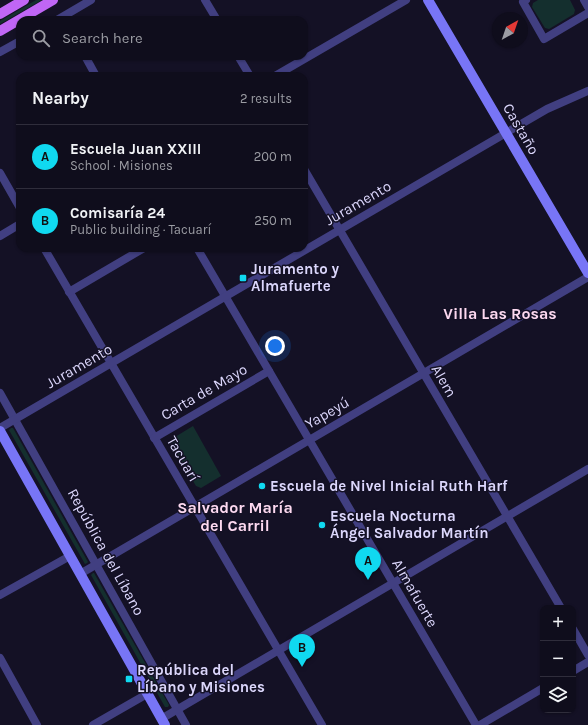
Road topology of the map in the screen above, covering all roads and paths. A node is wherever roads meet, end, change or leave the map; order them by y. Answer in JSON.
{"nodes":[{"id":1,"x":24,"y":0,"type":"edge"},
{"id":2,"x":53,"y":0,"type":"edge"},
{"id":3,"x":91,"y":0,"type":"edge"},
{"id":4,"x":205,"y":0,"type":"edge"},
{"id":5,"x":406,"y":0,"type":"edge"},
{"id":6,"x":428,"y":0,"type":"edge"},
{"id":7,"x":584,"y":0,"type":"edge"},
{"id":8,"x":525,"y":1,"type":"edge"},
{"id":9,"x":588,"y":7,"type":"edge"},
{"id":10,"x":588,"y":13,"type":"edge"},
{"id":11,"x":0,"y":14,"type":"edge"},
{"id":12,"x":26,"y":16,"type":"edge"},
{"id":13,"x":66,"y":16,"type":"edge"},
{"id":14,"x":215,"y":16,"type":"edge"},
{"id":15,"x":16,"y":22,"type":"edge"},
{"id":16,"x":0,"y":31,"type":"edge"},
{"id":17,"x":16,"y":43,"type":"edge"},
{"id":18,"x":0,"y":52,"type":"edge"},
{"id":19,"x":308,"y":57,"type":"edge"},
{"id":20,"x":86,"y":60,"type":"edge"},
{"id":21,"x":240,"y":60,"type":"edge"},
{"id":22,"x":303,"y":60,"type":"edge"},
{"id":23,"x":94,"y":72,"type":"edge"},
{"id":24,"x":248,"y":72,"type":"edge"},
{"id":25,"x":282,"y":72,"type":"edge"},
{"id":26,"x":588,"y":91,"type":"edge"},
{"id":27,"x":506,"y":133,"type":"junction"},
{"id":28,"x":0,"y":173,"type":"edge"},
{"id":29,"x":308,"y":176,"type":"edge"},
{"id":30,"x":16,"y":201,"type":"edge"},
{"id":31,"x":16,"y":226,"type":"edge"},
{"id":32,"x":340,"y":230,"type":"junction"},
{"id":33,"x":0,"y":236,"type":"edge"},
{"id":34,"x":308,"y":249,"type":"edge"},
{"id":35,"x":46,"y":252,"type":"edge"},
{"id":36,"x":137,"y":252,"type":"edge"},
{"id":37,"x":199,"y":252,"type":"edge"},
{"id":38,"x":302,"y":252,"type":"edge"},
{"id":39,"x":588,"y":273,"type":"edge"},
{"id":40,"x":588,"y":277,"type":"edge"},
{"id":41,"x":69,"y":292,"type":"junction"},
{"id":42,"x":225,"y":297,"type":"junction"},
{"id":43,"x":111,"y":364,"type":"junction"},
{"id":44,"x":269,"y":371,"type":"junction"},
{"id":45,"x":423,"y":373,"type":"junction"},
{"id":46,"x":0,"y":393,"type":"edge"},
{"id":47,"x":15,"y":420,"type":"junction"},
{"id":48,"x":0,"y":430,"type":"edge"},
{"id":49,"x":154,"y":438,"type":"junction"},
{"id":50,"x":309,"y":440,"type":"junction"},
{"id":51,"x":588,"y":469,"type":"edge"},
{"id":52,"x":195,"y":507,"type":"junction"},
{"id":53,"x":507,"y":516,"type":"junction"},
{"id":54,"x":70,"y":556,"type":"junction"},
{"id":55,"x":96,"y":564,"type":"junction"},
{"id":56,"x":80,"y":574,"type":"junction"},
{"id":57,"x":393,"y":583,"type":"junction"},
{"id":58,"x":0,"y":595,"type":"edge"},
{"id":59,"x":559,"y":605,"type":"edge"},
{"id":60,"x":576,"y":634,"type":"edge"},
{"id":61,"x":278,"y":650,"type":"junction"},
{"id":62,"x":588,"y":655,"type":"edge"},
{"id":63,"x":0,"y":658,"type":"edge"},
{"id":64,"x":588,"y":662,"type":"edge"},
{"id":65,"x":576,"y":669,"type":"edge"},
{"id":66,"x":540,"y":690,"type":"edge"},
{"id":67,"x":147,"y":694,"type":"junction"},
{"id":68,"x":177,"y":710,"type":"junction"},
{"id":69,"x":163,"y":722,"type":"edge"},
{"id":70,"x":37,"y":725,"type":"edge"},
{"id":71,"x":93,"y":725,"type":"edge"},
{"id":72,"x":186,"y":725,"type":"edge"},
{"id":73,"x":322,"y":725,"type":"edge"},
{"id":74,"x":476,"y":725,"type":"edge"},
{"id":75,"x":480,"y":725,"type":"edge"}],
"edges":[{"from":1,"to":11,"type":"main road"},
{"from":2,"to":12,"type":"main road"},
{"from":3,"to":13,"type":"street"},
{"from":4,"to":14,"type":"street"},
{"from":5,"to":19,"type":"street"},
{"from":6,"to":27,"type":"main road","name":"Castaño"},
{"from":7,"to":9,"type":"street"},
{"from":8,"to":10,"type":"street"},
{"from":15,"to":16,"type":"main road"},
{"from":17,"to":18,"type":"street"},
{"from":20,"to":23,"type":"street"},
{"from":21,"to":24,"type":"street"},
{"from":22,"to":25,"type":"street"},
{"from":26,"to":27,"type":"street","name":"Juramento"},
{"from":27,"to":32,"type":"street","name":"Juramento"},
{"from":27,"to":39,"type":"main road","name":"Castaño"},
{"from":28,"to":30,"type":"street"},
{"from":29,"to":32,"type":"street","name":"Alem"},
{"from":31,"to":33,"type":"street"},
{"from":32,"to":34,"type":"street","name":"Juramento"},
{"from":32,"to":45,"type":"street","name":"Alem"},
{"from":35,"to":41,"type":"street","name":"Tacuarí"},
{"from":36,"to":41,"type":"street"},
{"from":37,"to":42,"type":"street","name":"Almafuerte"},
{"from":38,"to":42,"type":"street","name":"Juramento"},
{"from":40,"to":45,"type":"street","name":"Yapeyú"},
{"from":41,"to":43,"type":"street","name":"Tacuarí"},
{"from":42,"to":43,"type":"street","name":"Juramento"},
{"from":42,"to":44,"type":"street","name":"Almafuerte"},
{"from":43,"to":47,"type":"street","name":"Juramento"},
{"from":43,"to":49,"type":"street","name":"Tacuarí"},
{"from":44,"to":49,"type":"street","name":"Carta de Mayo"},
{"from":44,"to":50,"type":"street","name":"Almafuerte"},
{"from":45,"to":50,"type":"street","name":"Yapeyú"},
{"from":45,"to":53,"type":"street","name":"Alem"},
{"from":46,"to":47,"type":"street","name":"República del Líbano"},
{"from":47,"to":48,"type":"street","name":"Juramento"},
{"from":47,"to":55,"type":"street","name":"República del Líbano"},
{"from":48,"to":54,"type":"main road"},
{"from":49,"to":52,"type":"street","name":"Tacuarí"},
{"from":50,"to":52,"type":"street","name":"Yapeyú"},
{"from":50,"to":57,"type":"street","name":"Almafuerte"},
{"from":51,"to":53,"type":"street"},
{"from":52,"to":55,"type":"street","name":"Yapeyú"},
{"from":52,"to":61,"type":"street","name":"Tacuarí"},
{"from":53,"to":57,"type":"street"},
{"from":53,"to":59,"type":"street","name":"Alem"},
{"from":54,"to":56,"type":"main road"},
{"from":54,"to":58,"type":"street"},
{"from":55,"to":56,"type":"street","name":"Yapeyú"},
{"from":55,"to":68,"type":"street","name":"República del Líbano"},
{"from":56,"to":67,"type":"main road"},
{"from":57,"to":61,"type":"street"},
{"from":57,"to":74,"type":"street","name":"Almafuerte"},
{"from":60,"to":62,"type":"street"},
{"from":61,"to":68,"type":"street"},
{"from":61,"to":73,"type":"street","name":"Tacuarí"},
{"from":63,"to":70,"type":"street"},
{"from":64,"to":65,"type":"street"},
{"from":66,"to":75,"type":"street"},
{"from":67,"to":69,"type":"main road"},
{"from":67,"to":71,"type":"street"},
{"from":68,"to":69,"type":"street"},
{"from":68,"to":72,"type":"street","name":"República del Líbano"}]}
